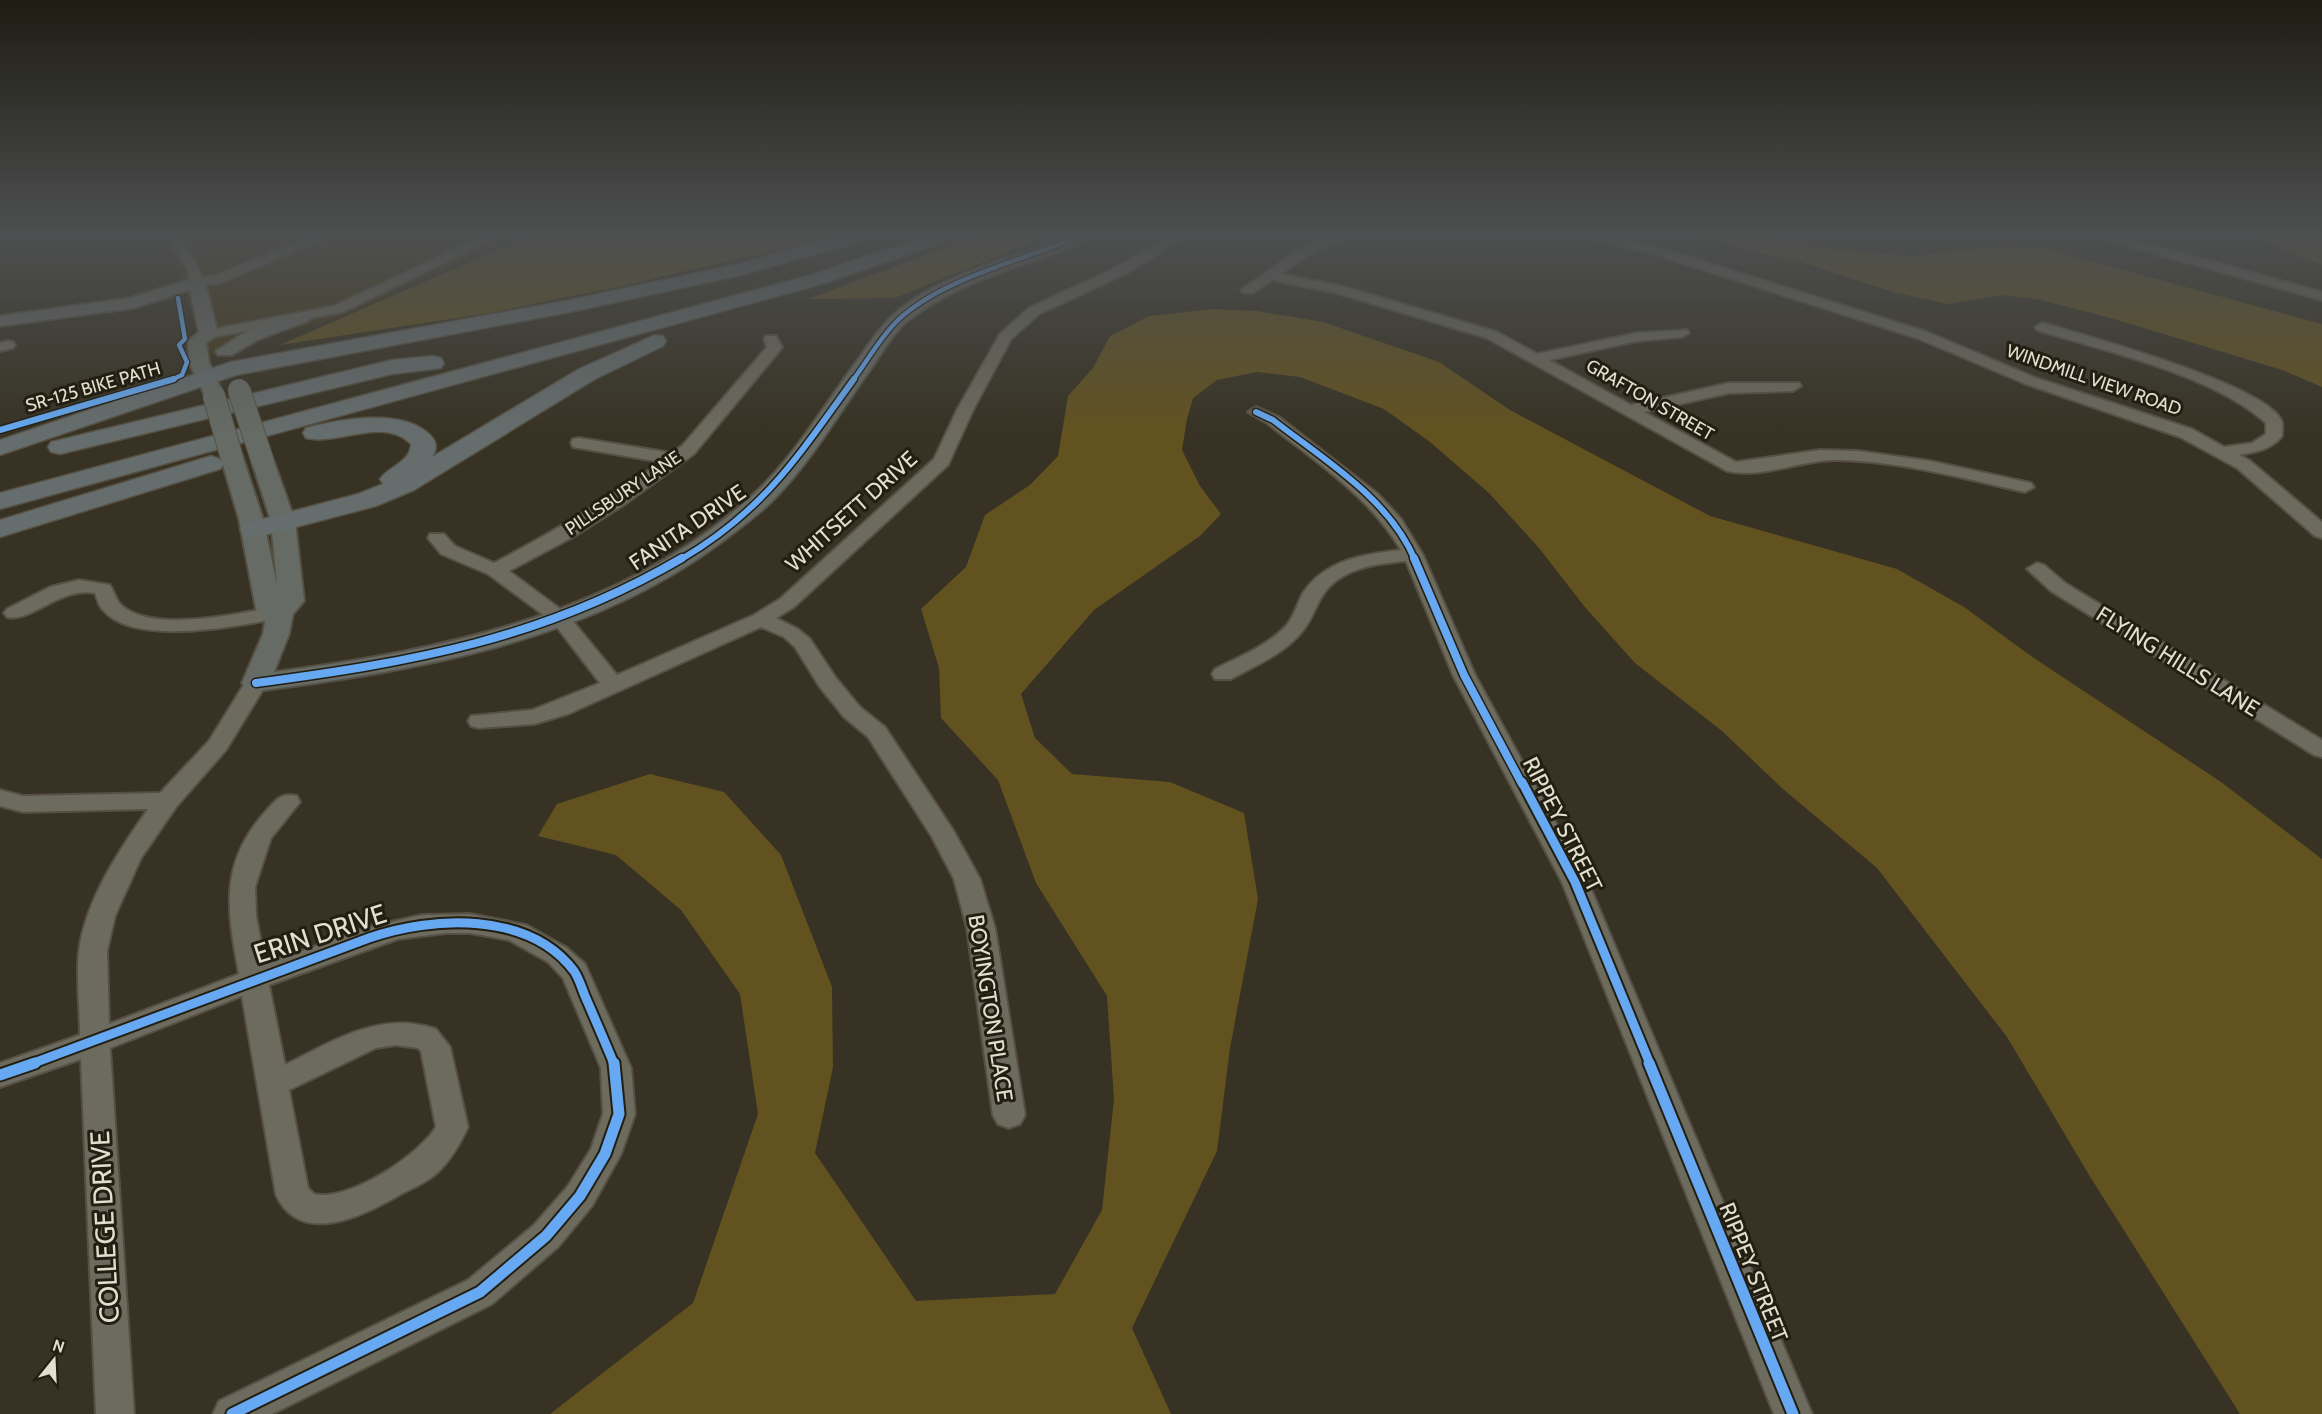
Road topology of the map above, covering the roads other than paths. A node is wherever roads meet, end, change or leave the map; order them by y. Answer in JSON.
{"nodes":[{"id":1,"x":137,"y":302,"type":"edge"},
{"id":2,"x":202,"y":302,"type":"edge"},
{"id":3,"x":355,"y":302,"type":"edge"},
{"id":4,"x":589,"y":302,"type":"edge"},
{"id":5,"x":669,"y":302,"type":"edge"},
{"id":6,"x":735,"y":302,"type":"edge"},
{"id":7,"x":766,"y":302,"type":"edge"},
{"id":8,"x":927,"y":302,"type":"edge"},
{"id":9,"x":1053,"y":302,"type":"edge"},
{"id":10,"x":1380,"y":302,"type":"edge"},
{"id":11,"x":1818,"y":302,"type":"edge"},
{"id":12,"x":302,"y":317,"type":"junction"},
{"id":13,"x":0,"y":321,"type":"edge"},
{"id":14,"x":2042,"y":327,"type":"dead end"},
{"id":15,"x":1682,"y":333,"type":"dead end"},
{"id":16,"x":209,"y":334,"type":"junction"},
{"id":17,"x":771,"y":339,"type":"dead end"},
{"id":18,"x":568,"y":348,"type":"junction"},
{"id":19,"x":1537,"y":358,"type":"junction"},
{"id":20,"x":228,"y":360,"type":"junction"},
{"id":21,"x":433,"y":363,"type":"junction"},
{"id":22,"x":1793,"y":386,"type":"dead end"},
{"id":23,"x":209,"y":387,"type":"junction"},
{"id":24,"x":1629,"y":410,"type":"junction"},
{"id":25,"x":1256,"y":412,"type":"dead end"},
{"id":26,"x":579,"y":443,"type":"dead end"},
{"id":27,"x":0,"y":448,"type":"edge"},
{"id":28,"x":2224,"y":452,"type":"junction"},
{"id":29,"x":676,"y":459,"type":"junction"},
{"id":30,"x":0,"y":464,"type":"edge"},
{"id":31,"x":0,"y":479,"type":"edge"},
{"id":32,"x":2025,"y":486,"type":"dead end"},
{"id":33,"x":0,"y":501,"type":"edge"},
{"id":34,"x":2302,"y":515,"type":"junction"},
{"id":35,"x":281,"y":516,"type":"junction"},
{"id":36,"x":2322,"y":516,"type":"edge"},
{"id":37,"x":0,"y":517,"type":"edge"},
{"id":38,"x":252,"y":524,"type":"junction"},
{"id":39,"x":0,"y":529,"type":"edge"},
{"id":40,"x":2322,"y":532,"type":"edge"},
{"id":41,"x":437,"y":538,"type":"dead end"},
{"id":42,"x":1413,"y":555,"type":"junction"},
{"id":43,"x":2037,"y":569,"type":"dead end"},
{"id":44,"x":495,"y":570,"type":"junction"},
{"id":45,"x":280,"y":612,"type":"junction"},
{"id":46,"x":14,"y":613,"type":"dead end"},
{"id":47,"x":560,"y":618,"type":"junction"},
{"id":48,"x":761,"y":619,"type":"junction"},
{"id":49,"x":1223,"y":674,"type":"dead end"},
{"id":50,"x":256,"y":683,"type":"junction"},
{"id":51,"x":614,"y":686,"type":"junction"},
{"id":52,"x":478,"y":722,"type":"dead end"},
{"id":53,"x":2322,"y":750,"type":"edge"},
{"id":54,"x":0,"y":798,"type":"edge"},
{"id":55,"x":167,"y":801,"type":"junction"},
{"id":56,"x":288,"y":802,"type":"dead end"},
{"id":57,"x":255,"y":977,"type":"junction"},
{"id":58,"x":95,"y":1041,"type":"junction"},
{"id":59,"x":0,"y":1075,"type":"edge"},
{"id":60,"x":273,"y":1084,"type":"junction"},
{"id":61,"x":1009,"y":1115,"type":"dead end"},
{"id":62,"x":114,"y":1414,"type":"edge"},
{"id":63,"x":232,"y":1414,"type":"edge"},
{"id":64,"x":1792,"y":1414,"type":"edge"}],
"edges":[{"from":1,"to":13,"type":"main road"},
{"from":2,"to":16,"type":"main road"},
{"from":3,"to":12,"type":"street"},
{"from":4,"to":20,"type":"highway"},
{"from":5,"to":21,"type":"highway"},
{"from":6,"to":18,"type":"highway"},
{"from":7,"to":35,"type":"highway"},
{"from":8,"to":47,"type":"main road","name":"FANITA DRIVE"},
{"from":9,"to":48,"type":"street","name":"WHITSETT DRIVE"},
{"from":10,"to":19,"type":"street","name":"GRAFTON STREET"},
{"from":11,"to":28,"type":"street","name":"WINDMILL VIEW ROAD"},
{"from":12,"to":16,"type":"street"},
{"from":12,"to":20,"type":"main road"},
{"from":14,"to":28,"type":"street"},
{"from":15,"to":19,"type":"street"},
{"from":16,"to":20,"type":"main road"},
{"from":16,"to":23,"type":"main road"},
{"from":17,"to":29,"type":"street","name":"PILLSBURY LANE"},
{"from":18,"to":33,"type":"highway"},
{"from":18,"to":37,"type":"highway"},
{"from":19,"to":24,"type":"street","name":"GRAFTON STREET"},
{"from":20,"to":23,"type":"highway"},
{"from":20,"to":35,"type":"main road","bridge":true},
{"from":21,"to":30,"type":"highway"},
{"from":21,"to":31,"type":"highway"},
{"from":22,"to":24,"type":"street"},
{"from":23,"to":27,"type":"highway"},
{"from":23,"to":38,"type":"main road","bridge":true},
{"from":24,"to":32,"type":"street","name":"GRAFTON STREET"},
{"from":25,"to":42,"type":"street","name":"RIPPEY STREET"},
{"from":26,"to":29,"type":"street"},
{"from":28,"to":34,"type":"street","name":"WINDMILL VIEW ROAD"},
{"from":29,"to":44,"type":"street","name":"PILLSBURY LANE"},
{"from":34,"to":36,"type":"street"},
{"from":34,"to":40,"type":"street","name":"WINDMILL VIEW ROAD"},
{"from":35,"to":38,"type":"highway"},
{"from":35,"to":39,"type":"highway"},
{"from":35,"to":45,"type":"main road"},
{"from":38,"to":45,"type":"main road"},
{"from":41,"to":44,"type":"street"},
{"from":42,"to":49,"type":"street"},
{"from":42,"to":64,"type":"street","name":"RIPPEY STREET"},
{"from":43,"to":53,"type":"street","name":"FLYING HILLS LANE"},
{"from":44,"to":47,"type":"street"},
{"from":45,"to":46,"type":"street"},
{"from":45,"to":50,"type":"main road"},
{"from":47,"to":50,"type":"main road","name":"FANITA DRIVE"},
{"from":47,"to":51,"type":"street"},
{"from":48,"to":51,"type":"street","name":"WHITSETT DRIVE"},
{"from":48,"to":61,"type":"street","name":"BOYINGTON PLACE"},
{"from":50,"to":55,"type":"street","name":"COLLEGE DRIVE"},
{"from":51,"to":52,"type":"street","name":"WHITSETT DRIVE"},
{"from":54,"to":55,"type":"street"},
{"from":55,"to":58,"type":"street","name":"COLLEGE DRIVE"},
{"from":56,"to":57,"type":"street"},
{"from":57,"to":58,"type":"street","name":"ERIN DRIVE"},
{"from":57,"to":60,"type":"street"},
{"from":57,"to":63,"type":"street","name":"ERIN DRIVE"},
{"from":58,"to":59,"type":"street","name":"ERIN DRIVE"},
{"from":58,"to":62,"type":"street","name":"COLLEGE DRIVE"},
{"from":60,"to":60,"type":"street"}]}
